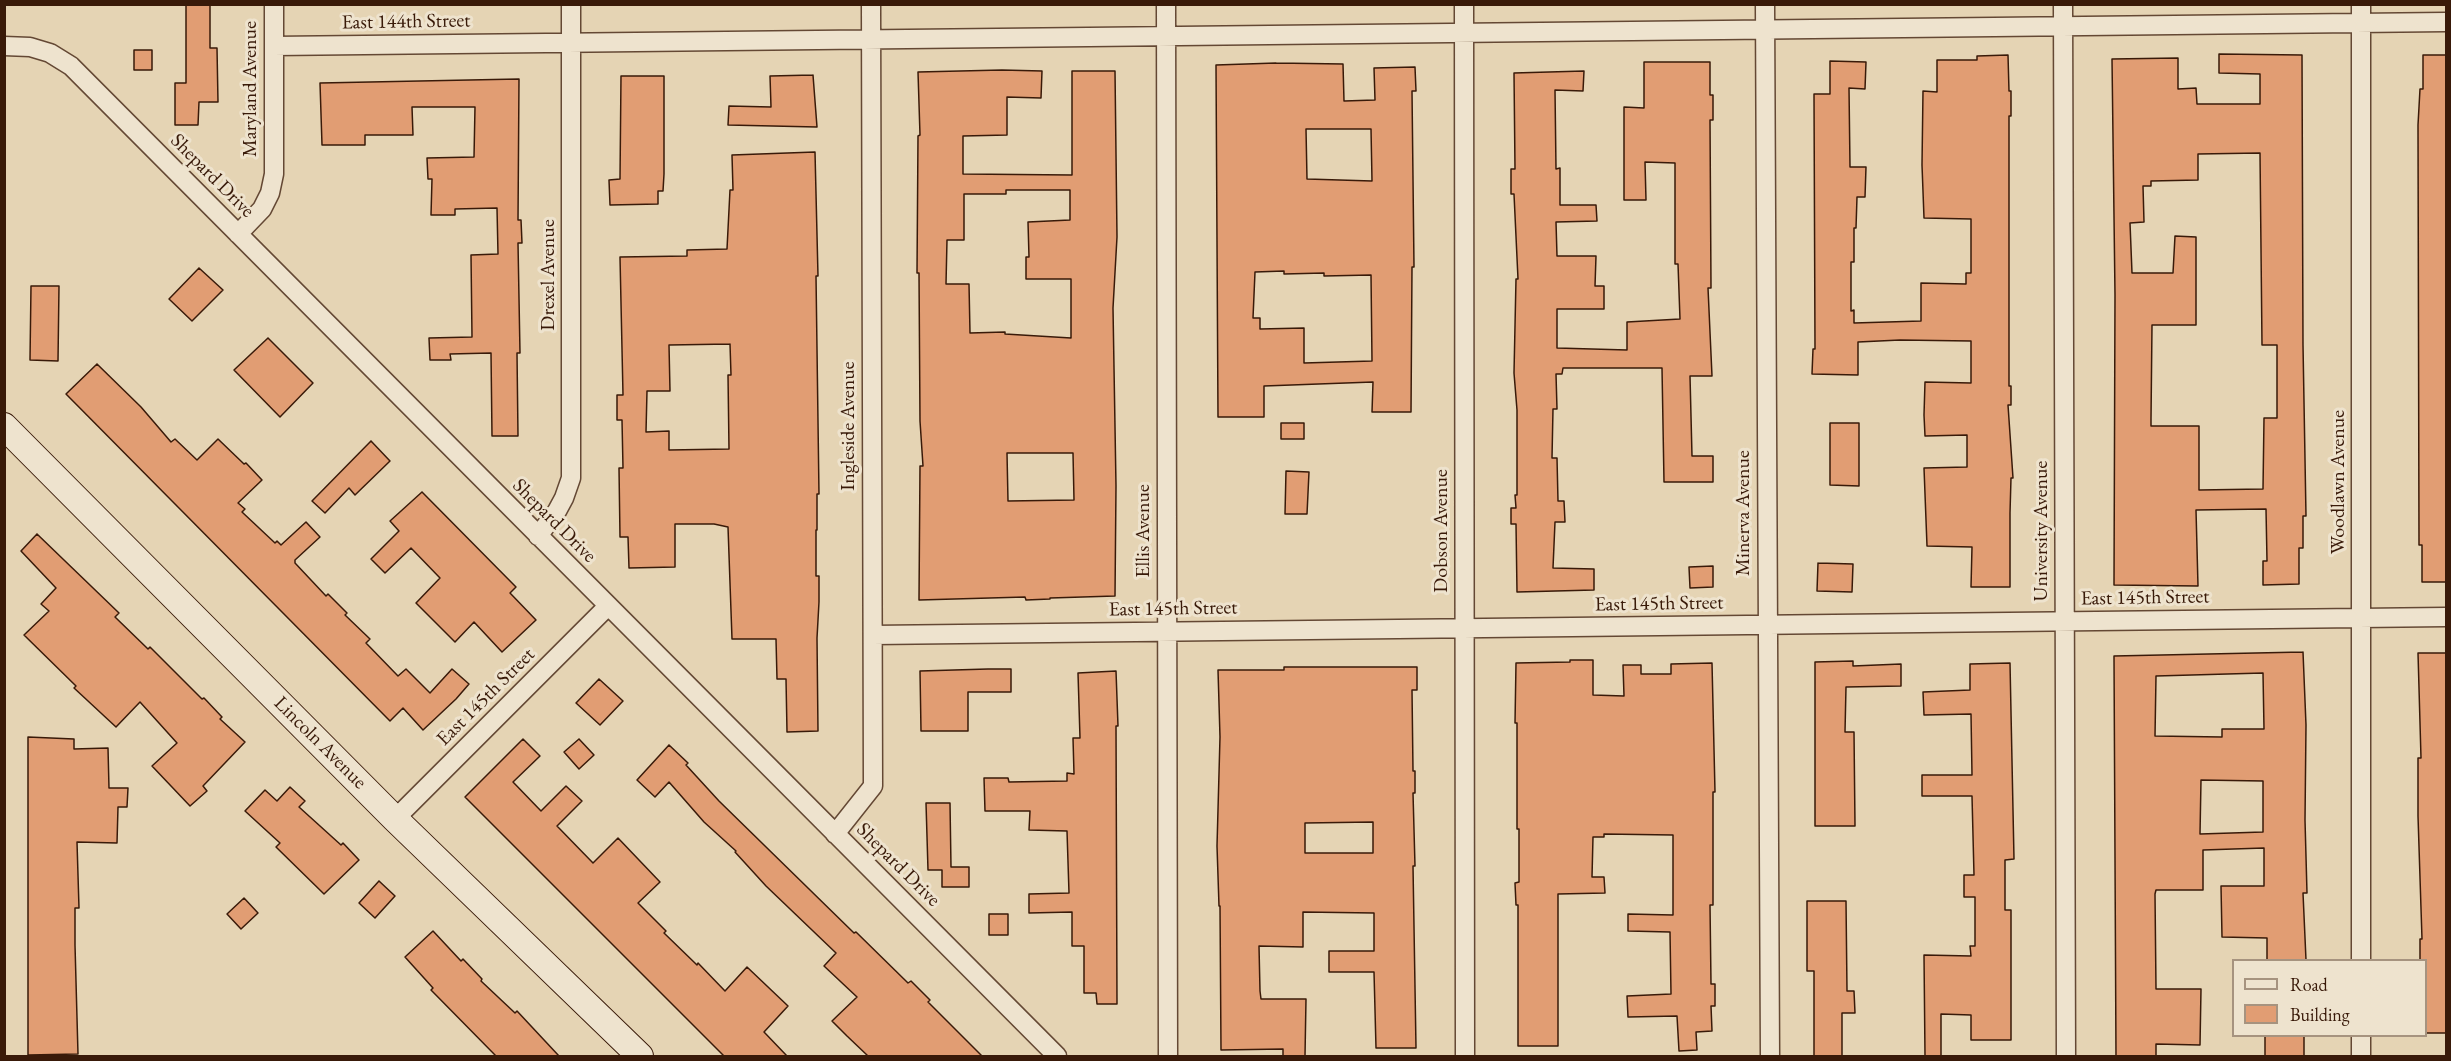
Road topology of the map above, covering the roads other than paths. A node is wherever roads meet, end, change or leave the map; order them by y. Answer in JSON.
{"nodes":[{"id":1,"x":274,"y":4,"type":"edge"},
{"id":2,"x":571,"y":4,"type":"edge"},
{"id":3,"x":871,"y":4,"type":"edge"},
{"id":4,"x":1166,"y":4,"type":"edge"},
{"id":5,"x":1464,"y":4,"type":"edge"},
{"id":6,"x":1765,"y":4,"type":"edge"},
{"id":7,"x":2063,"y":4,"type":"edge"},
{"id":8,"x":2361,"y":14,"type":"edge"},
{"id":9,"x":2446,"y":22,"type":"edge"},
{"id":10,"x":2063,"y":26,"type":"junction"},
{"id":11,"x":1765,"y":29,"type":"junction"},
{"id":12,"x":1464,"y":33,"type":"junction"},
{"id":13,"x":1166,"y":36,"type":"junction"},
{"id":14,"x":871,"y":40,"type":"junction"},
{"id":15,"x":571,"y":43,"type":"junction"},
{"id":16,"x":4,"y":46,"type":"edge"},
{"id":17,"x":274,"y":46,"type":"junction"},
{"id":18,"x":238,"y":234,"type":"junction"},
{"id":19,"x":4,"y":426,"type":"edge"},
{"id":20,"x":538,"y":536,"type":"junction"},
{"id":21,"x":608,"y":606,"type":"junction"},
{"id":22,"x":2446,"y":617,"type":"edge"},
{"id":23,"x":2361,"y":618,"type":"junction"},
{"id":24,"x":2065,"y":622,"type":"junction"},
{"id":25,"x":1767,"y":625,"type":"junction"},
{"id":26,"x":1465,"y":628,"type":"junction"},
{"id":27,"x":1167,"y":632,"type":"junction"},
{"id":28,"x":873,"y":635,"type":"junction"},
{"id":29,"x":395,"y":819,"type":"junction"},
{"id":30,"x":835,"y":834,"type":"junction"},
{"id":31,"x":2361,"y":959,"type":"edge"},
{"id":32,"x":2361,"y":1037,"type":"edge"},
{"id":33,"x":640,"y":1056,"type":"edge"},
{"id":34,"x":1057,"y":1056,"type":"edge"},
{"id":35,"x":1168,"y":1056,"type":"edge"},
{"id":36,"x":1465,"y":1056,"type":"edge"},
{"id":37,"x":1770,"y":1056,"type":"edge"},
{"id":38,"x":2066,"y":1056,"type":"edge"},
{"id":39,"x":2361,"y":1056,"type":"edge"}],
"edges":[{"from":1,"to":17,"type":"street","name":"Maryland Avenue"},
{"from":2,"to":15,"type":"street","name":"Drexel Avenue"},
{"from":3,"to":14,"type":"street","name":"Ingleside Avenue"},
{"from":4,"to":13,"type":"street","name":"Ellis Avenue"},
{"from":5,"to":12,"type":"street","name":"Dobson Avenue"},
{"from":6,"to":11,"type":"street","name":"Minerva Avenue"},
{"from":7,"to":10,"type":"street","name":"University Avenue"},
{"from":8,"to":9,"type":"street","name":"East 144th Street"},
{"from":8,"to":10,"type":"street","name":"East 144th Street"},
{"from":8,"to":23,"type":"street","name":"Woodlawn Avenue"},
{"from":10,"to":11,"type":"street","name":"East 144th Street"},
{"from":10,"to":24,"type":"street","name":"University Avenue"},
{"from":11,"to":12,"type":"street","name":"East 144th Street"},
{"from":11,"to":25,"type":"street","name":"Minerva Avenue"},
{"from":12,"to":13,"type":"street","name":"East 144th Street"},
{"from":12,"to":26,"type":"street","name":"Dobson Avenue"},
{"from":13,"to":14,"type":"street","name":"East 144th Street"},
{"from":13,"to":27,"type":"street","name":"Ellis Avenue"},
{"from":14,"to":15,"type":"street","name":"East 144th Street"},
{"from":14,"to":28,"type":"street","name":"Ingleside Avenue"},
{"from":15,"to":17,"type":"street","name":"East 144th Street"},
{"from":15,"to":20,"type":"street","name":"Drexel Avenue"},
{"from":16,"to":18,"type":"street","name":"Shepard Drive"},
{"from":17,"to":18,"type":"street","name":"Maryland Avenue"},
{"from":18,"to":20,"type":"street","name":"Shepard Drive"},
{"from":19,"to":29,"type":"street","name":"Lincoln Avenue"},
{"from":20,"to":21,"type":"street","name":"Shepard Drive"},
{"from":21,"to":29,"type":"street","name":"East 145th Street"},
{"from":21,"to":30,"type":"street","name":"Shepard Drive"},
{"from":22,"to":23,"type":"street","name":"East 145th Street"},
{"from":23,"to":24,"type":"street","name":"East 145th Street"},
{"from":23,"to":31,"type":"street","name":"Woodlawn Avenue"},
{"from":24,"to":25,"type":"street","name":"East 145th Street"},
{"from":24,"to":38,"type":"street","name":"University Avenue"},
{"from":25,"to":26,"type":"street","name":"East 145th Street"},
{"from":25,"to":37,"type":"street","name":"Minerva Avenue"},
{"from":26,"to":27,"type":"street","name":"East 145th Street"},
{"from":26,"to":36,"type":"street","name":"Dobson Avenue"},
{"from":27,"to":28,"type":"street","name":"East 145th Street"},
{"from":27,"to":35,"type":"street","name":"Ellis Avenue"},
{"from":28,"to":30,"type":"street","name":"Ingleside Avenue"},
{"from":29,"to":33,"type":"street","name":"Lincoln Avenue"},
{"from":30,"to":34,"type":"street","name":"Shepard Drive"},
{"from":32,"to":39,"type":"street"}]}
